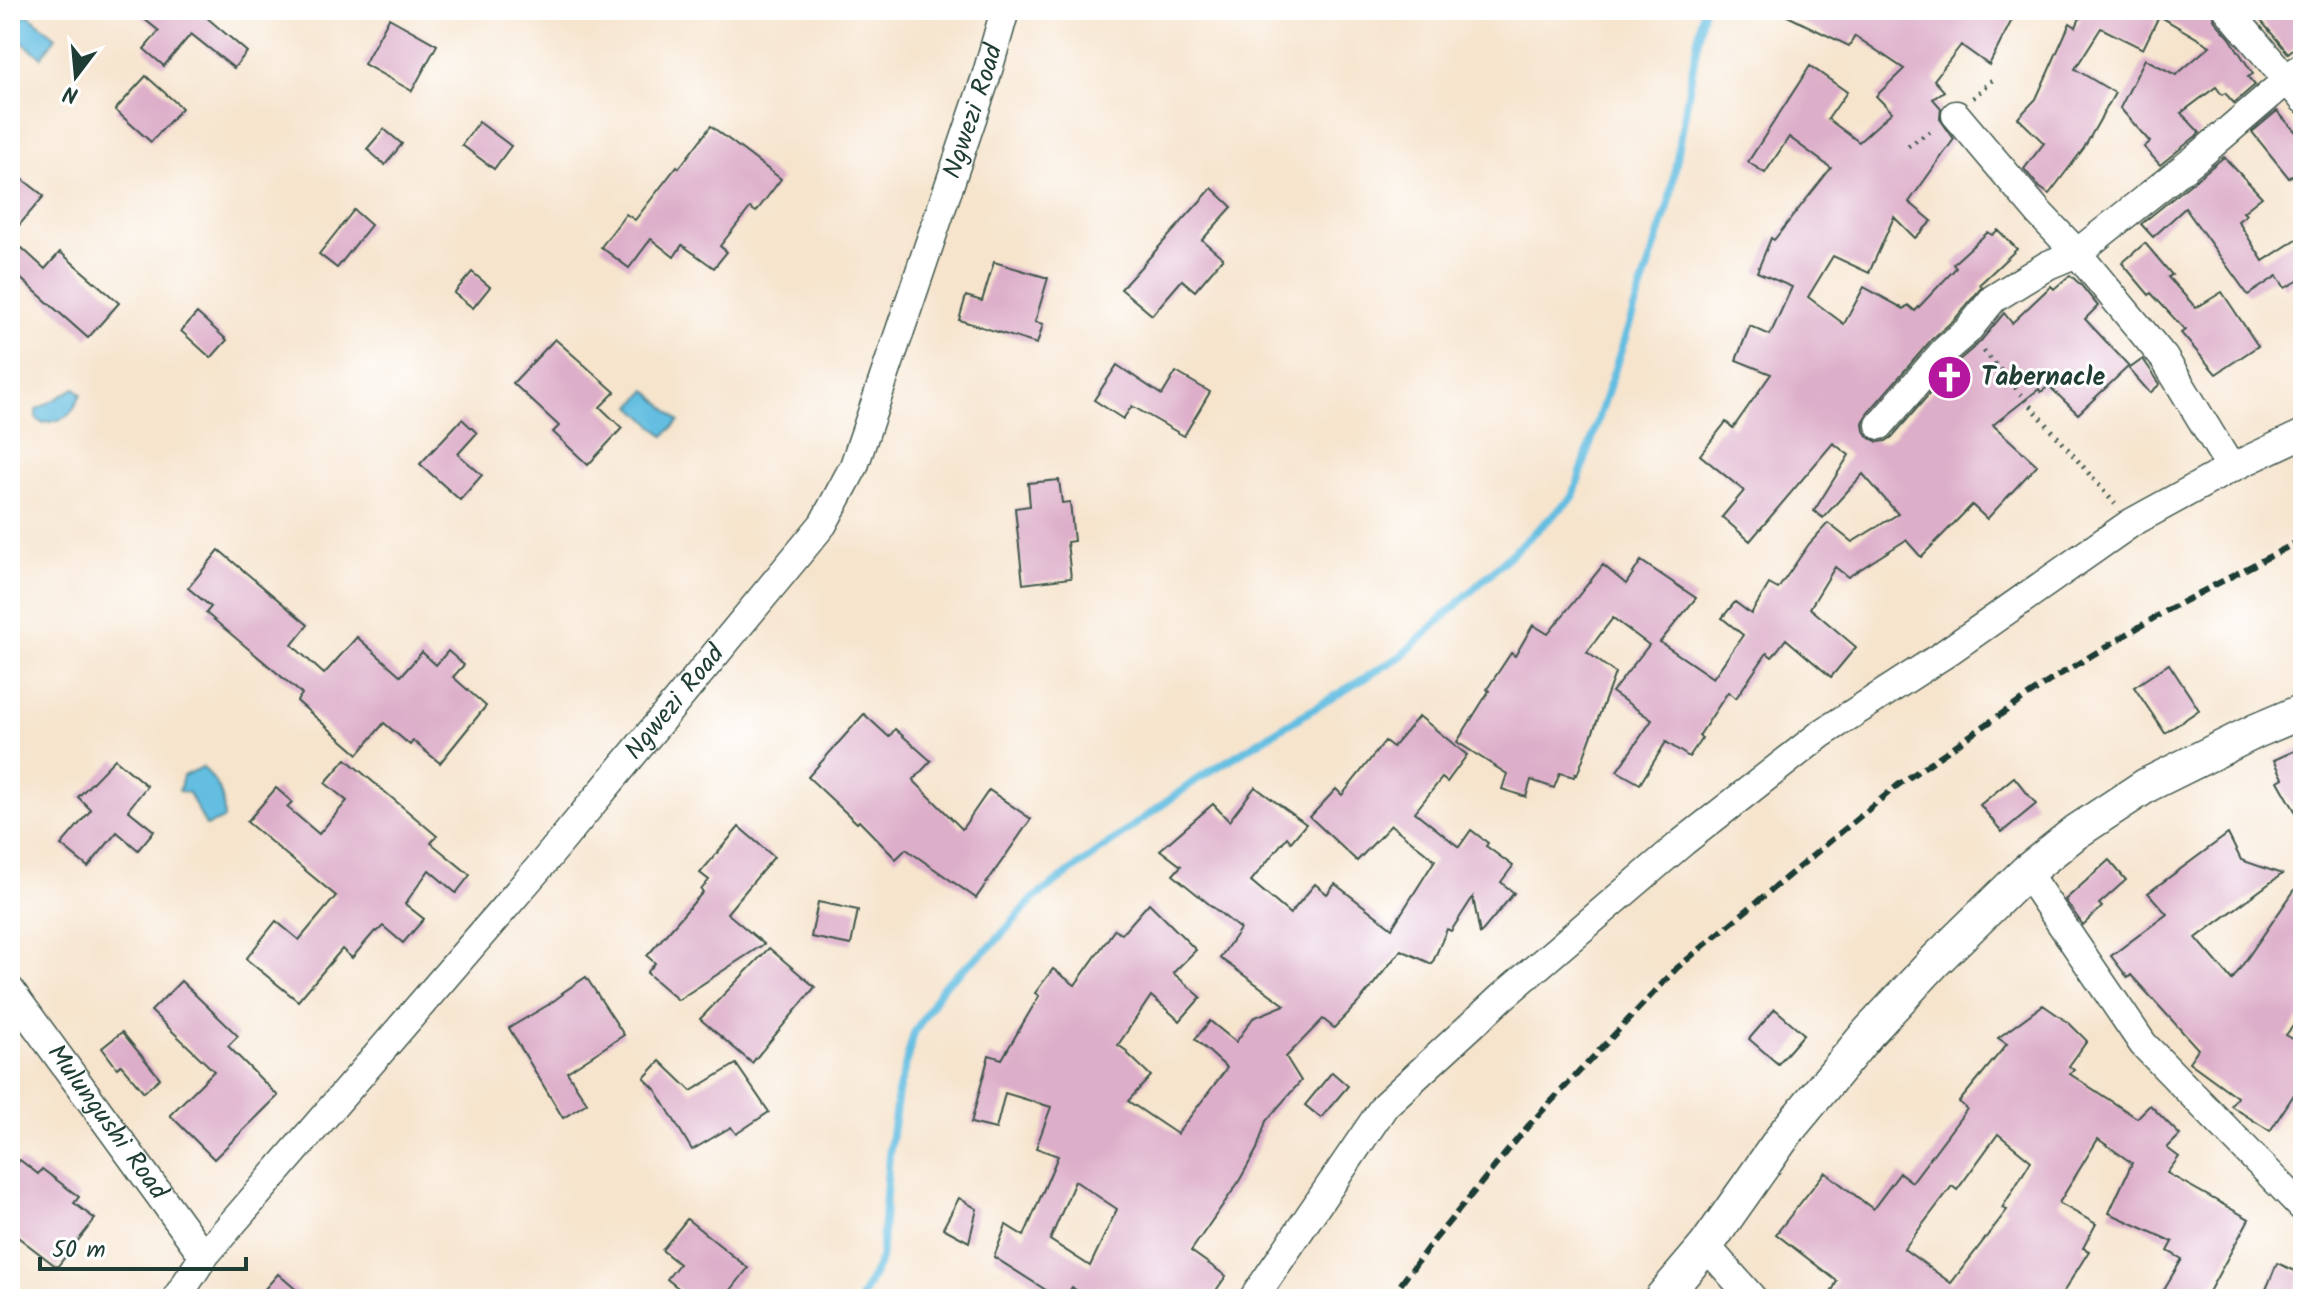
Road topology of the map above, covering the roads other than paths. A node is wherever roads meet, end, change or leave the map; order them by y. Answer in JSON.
{"nodes":[{"id":1,"x":1005,"y":10,"type":"edge"},
{"id":2,"x":2228,"y":10,"type":"edge"},
{"id":3,"x":2298,"y":81,"type":"edge"},
{"id":4,"x":1956,"y":115,"type":"dead end"},
{"id":5,"x":2077,"y":253,"type":"junction"},
{"id":6,"x":1880,"y":425,"type":"dead end"},
{"id":7,"x":2303,"y":434,"type":"edge"},
{"id":8,"x":2231,"y":468,"type":"junction"},
{"id":9,"x":2303,"y":711,"type":"edge"},
{"id":10,"x":2026,"y":872,"type":"junction"},
{"id":11,"x":10,"y":990,"type":"edge"},
{"id":12,"x":2303,"y":1208,"type":"edge"},
{"id":13,"x":1706,"y":1246,"type":"junction"},
{"id":14,"x":204,"y":1256,"type":"junction"},
{"id":15,"x":176,"y":1299,"type":"edge"},
{"id":16,"x":1253,"y":1299,"type":"edge"},
{"id":17,"x":1661,"y":1299,"type":"edge"},
{"id":18,"x":1753,"y":1299,"type":"edge"}],
"edges":[{"from":1,"to":14,"type":"street","name":"Ngwezi Road"},
{"from":2,"to":3,"type":"street"},
{"from":3,"to":5,"type":"street"},
{"from":4,"to":5,"type":"street"},
{"from":5,"to":6,"type":"street"},
{"from":5,"to":8,"type":"street"},
{"from":7,"to":8,"type":"street"},
{"from":8,"to":16,"type":"street"},
{"from":9,"to":10,"type":"street"},
{"from":10,"to":12,"type":"street"},
{"from":10,"to":13,"type":"street"},
{"from":11,"to":14,"type":"street","name":"Mulungushi Road"},
{"from":13,"to":17,"type":"street"},
{"from":13,"to":18,"type":"street"},
{"from":14,"to":15,"type":"street","name":"Ngwezi Road"}]}
